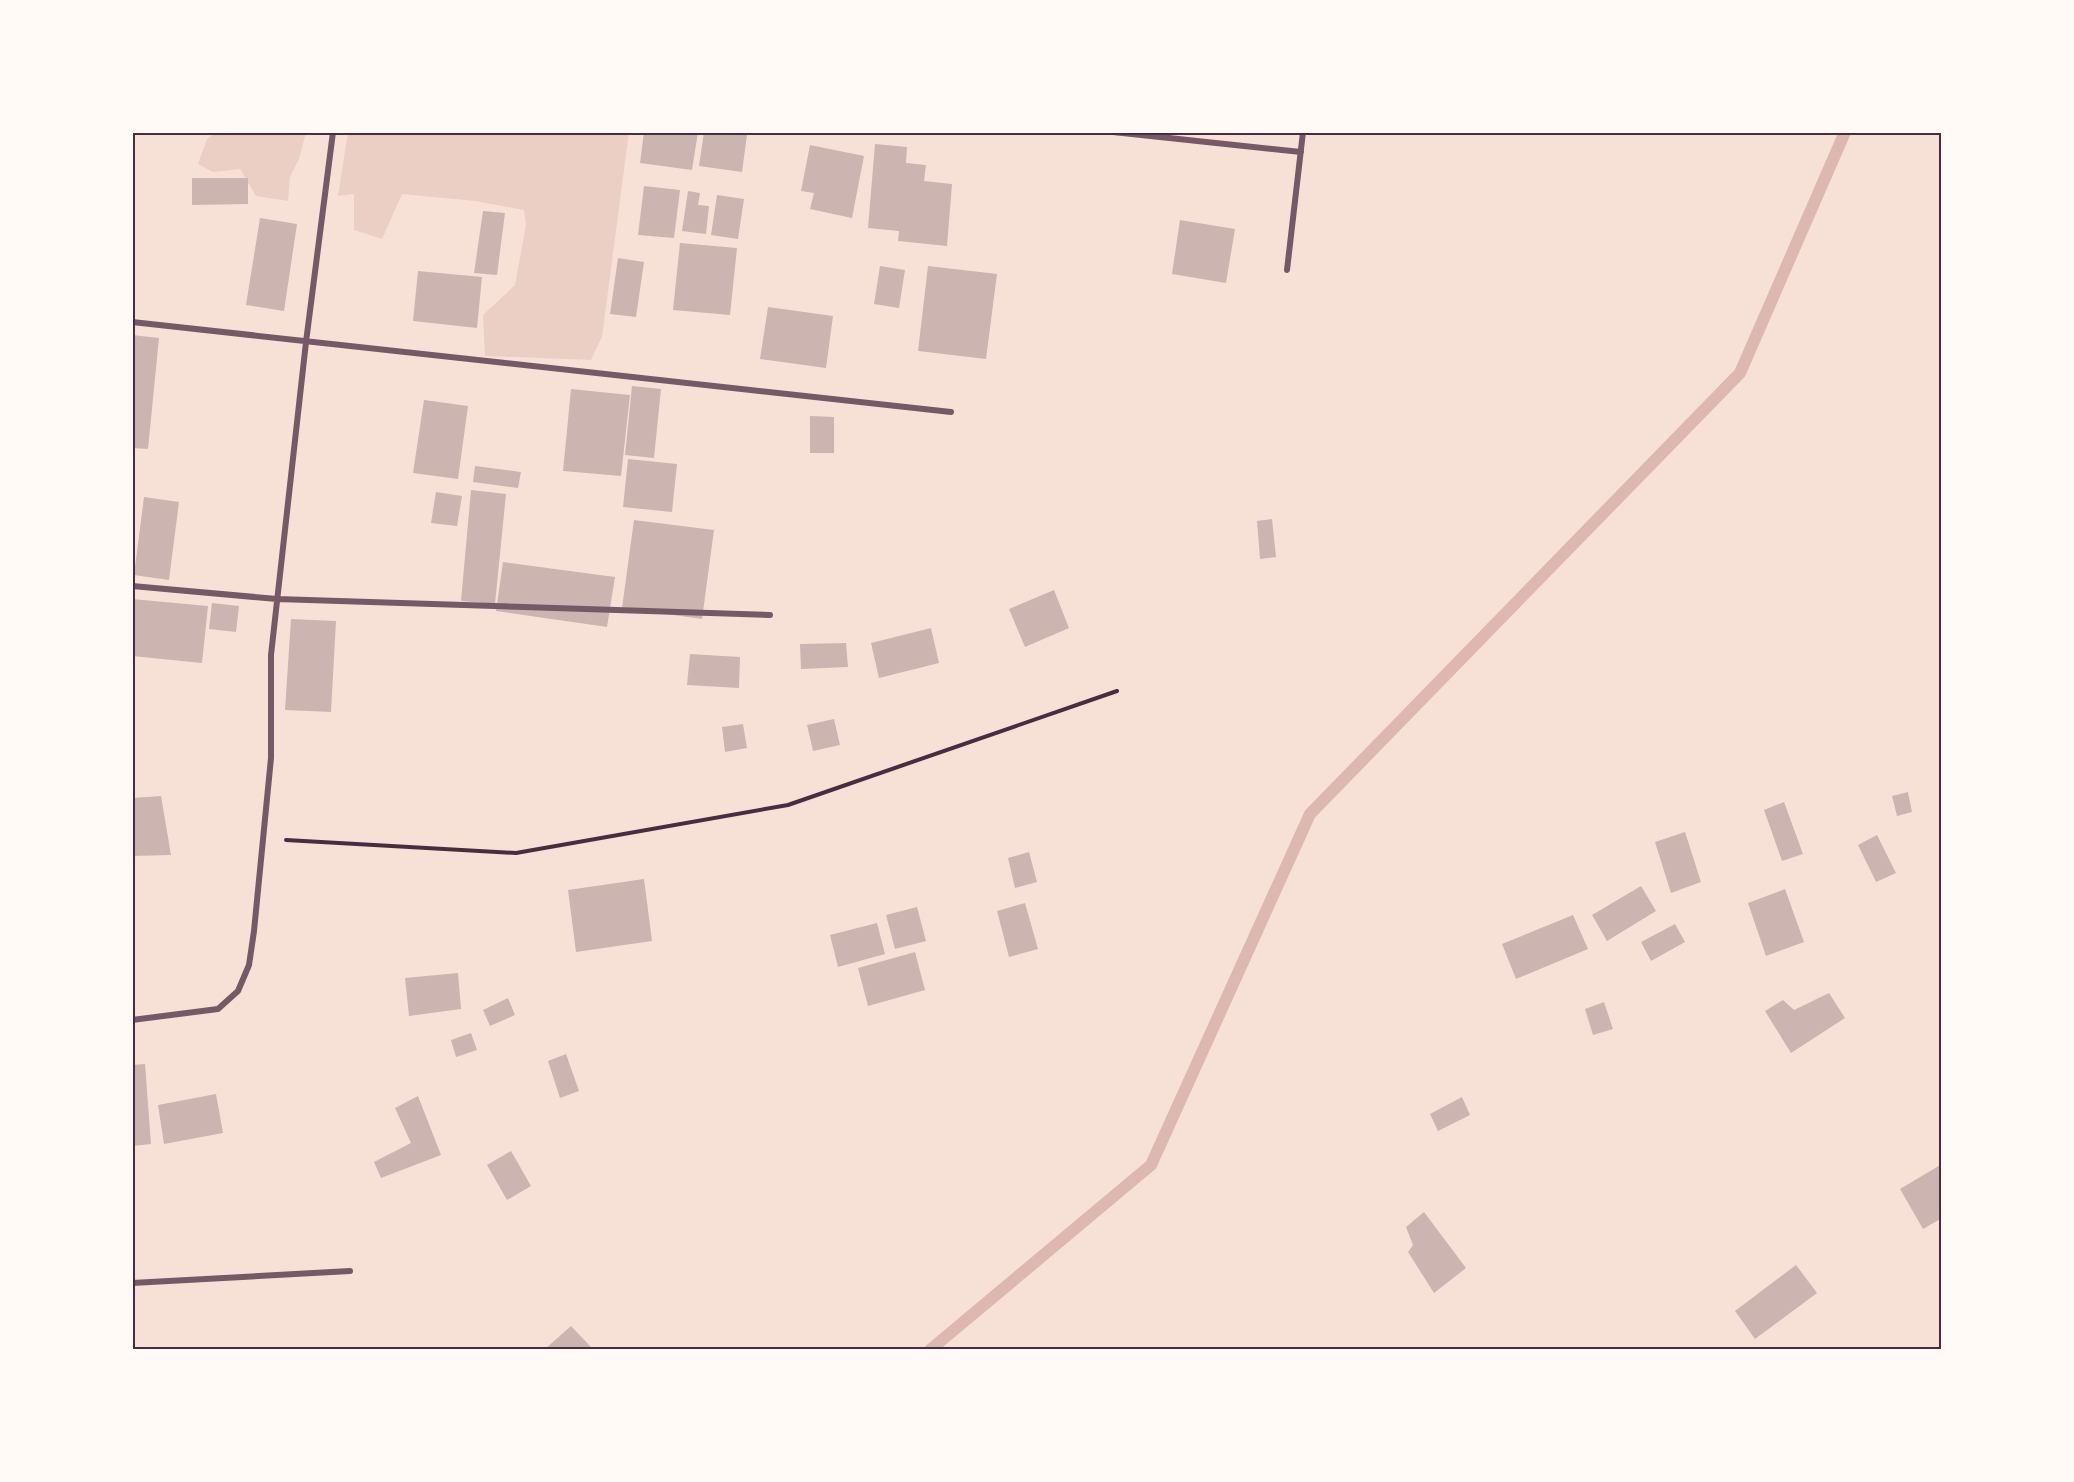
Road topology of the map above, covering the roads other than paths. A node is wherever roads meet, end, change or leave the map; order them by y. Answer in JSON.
{"nodes":[{"id":1,"x":333,"y":132,"type":"edge"},
{"id":2,"x":1113,"y":132,"type":"edge"},
{"id":3,"x":1303,"y":132,"type":"edge"},
{"id":4,"x":1301,"y":152,"type":"junction"},
{"id":5,"x":1287,"y":270,"type":"dead end"},
{"id":6,"x":132,"y":322,"type":"edge"},
{"id":7,"x":306,"y":342,"type":"junction"},
{"id":8,"x":951,"y":411,"type":"dead end"},
{"id":9,"x":132,"y":586,"type":"edge"},
{"id":10,"x":277,"y":599,"type":"junction"},
{"id":11,"x":770,"y":615,"type":"dead end"},
{"id":12,"x":132,"y":1020,"type":"edge"},
{"id":13,"x":350,"y":1271,"type":"dead end"},
{"id":14,"x":132,"y":1283,"type":"edge"}],
"edges":[{"from":1,"to":7,"type":"street"},
{"from":2,"to":4,"type":"street"},
{"from":3,"to":4,"type":"street"},
{"from":4,"to":5,"type":"street"},
{"from":6,"to":7,"type":"street"},
{"from":7,"to":8,"type":"street"},
{"from":7,"to":10,"type":"street"},
{"from":9,"to":10,"type":"street"},
{"from":10,"to":11,"type":"street"},
{"from":10,"to":12,"type":"street"},
{"from":13,"to":14,"type":"street"}]}
